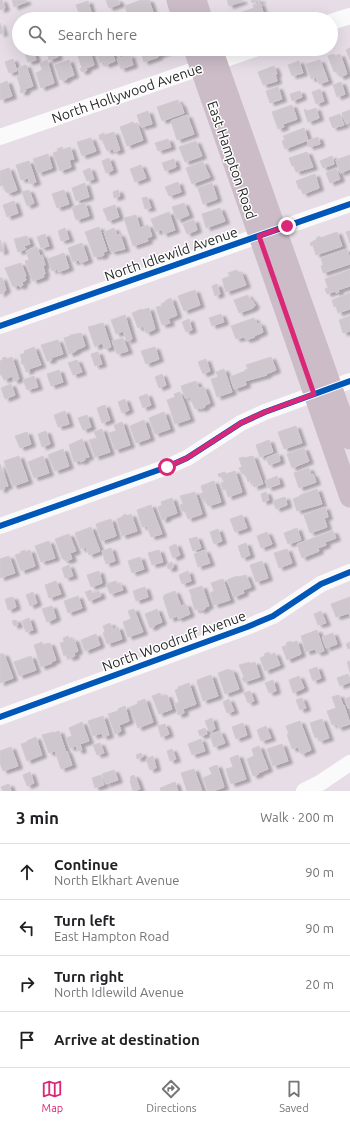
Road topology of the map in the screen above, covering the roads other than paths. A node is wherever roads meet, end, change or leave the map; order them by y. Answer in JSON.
{"nodes":[{"id":1,"x":177,"y":0,"type":"edge"},
{"id":2,"x":196,"y":0,"type":"edge"},
{"id":3,"x":181,"y":12,"type":"edge"},
{"id":4,"x":200,"y":12,"type":"edge"},
{"id":5,"x":350,"y":16,"type":"edge"},
{"id":6,"x":338,"y":20,"type":"edge"},
{"id":7,"x":226,"y":56,"type":"edge"},
{"id":8,"x":210,"y":60,"type":"edge"},
{"id":9,"x":0,"y":137,"type":"edge"},
{"id":10,"x":350,"y":204,"type":"edge"},
{"id":11,"x":267,"y":232,"type":"junction"},
{"id":12,"x":0,"y":326,"type":"edge"},
{"id":13,"x":332,"y":387,"type":"edge"},
{"id":14,"x":350,"y":439,"type":"edge"},
{"id":15,"x":350,"y":497,"type":"edge"},
{"id":16,"x":0,"y":526,"type":"edge"},
{"id":17,"x":350,"y":572,"type":"edge"},
{"id":18,"x":0,"y":717,"type":"edge"},
{"id":19,"x":350,"y":763,"type":"edge"},
{"id":20,"x":304,"y":791,"type":"edge"}],
"edges":[{"from":1,"to":3,"type":"main road"},
{"from":2,"to":4,"type":"main road"},
{"from":5,"to":6,"type":"street"},
{"from":7,"to":8,"type":"street","name":"North Hollywood Avenue"},
{"from":8,"to":9,"type":"street","name":"North Hollywood Avenue"},
{"from":8,"to":11,"type":"main road","name":"East Hampton Road"},
{"from":10,"to":11,"type":"street","name":"North Idlewild Avenue"},
{"from":11,"to":12,"type":"street","name":"North Idlewild Avenue"},
{"from":11,"to":13,"type":"main road","name":"East Hampton Road"},
{"from":13,"to":14,"type":"main road","name":"East Hampton Road"},
{"from":13,"to":15,"type":"main road","name":"East Hampton Road"},
{"from":13,"to":16,"type":"street"},
{"from":17,"to":18,"type":"street","name":"North Woodruff Avenue"},
{"from":19,"to":20,"type":"street"}]}
